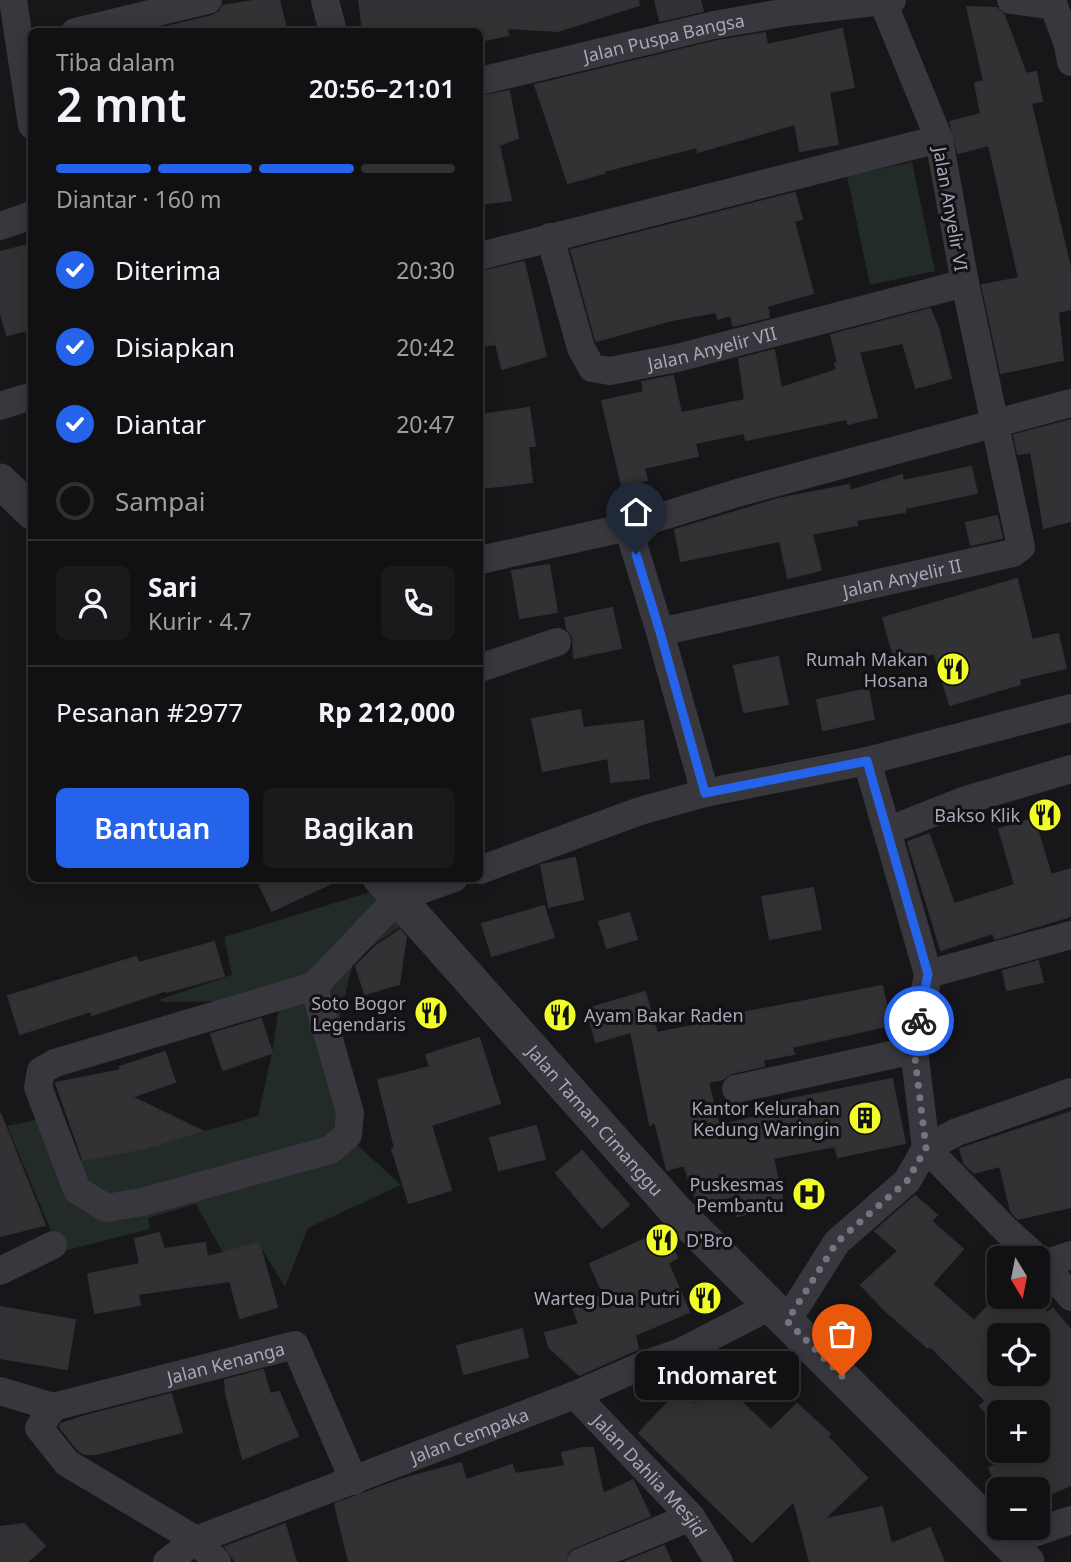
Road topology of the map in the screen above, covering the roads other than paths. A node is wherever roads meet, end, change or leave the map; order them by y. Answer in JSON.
{"nodes":[{"id":1,"x":13,"y":0,"type":"edge"},
{"id":2,"x":208,"y":0,"type":"edge"},
{"id":3,"x":324,"y":0,"type":"edge"},
{"id":4,"x":1011,"y":0,"type":"edge"},
{"id":5,"x":886,"y":1,"type":"edge"},
{"id":6,"x":1058,"y":3,"type":"edge"},
{"id":7,"x":92,"y":28,"type":"edge"},
{"id":8,"x":332,"y":28,"type":"edge"},
{"id":9,"x":25,"y":43,"type":"edge"},
{"id":10,"x":1071,"y":62,"type":"edge"},
{"id":11,"x":28,"y":78,"type":"edge"},
{"id":12,"x":483,"y":80,"type":"edge"},
{"id":13,"x":939,"y":139,"type":"junction"},
{"id":14,"x":28,"y":216,"type":"edge"},
{"id":15,"x":0,"y":226,"type":"edge"},
{"id":16,"x":551,"y":237,"type":"junction"},
{"id":17,"x":483,"y":255,"type":"edge"},
{"id":18,"x":965,"y":282,"type":"junction"},
{"id":19,"x":28,"y":397,"type":"edge"},
{"id":20,"x":1071,"y":403,"type":"edge"},
{"id":21,"x":0,"y":407,"type":"edge"},
{"id":22,"x":994,"y":424,"type":"junction"},
{"id":23,"x":0,"y":481,"type":"edge"},
{"id":24,"x":28,"y":508,"type":"edge"},
{"id":25,"x":628,"y":527,"type":"junction"},
{"id":26,"x":483,"y":559,"type":"edge"},
{"id":27,"x":660,"y":632,"type":"junction"},
{"id":28,"x":557,"y":642,"type":"dead end"},
{"id":29,"x":483,"y":667,"type":"edge"},
{"id":30,"x":1071,"y":708,"type":"edge"},
{"id":31,"x":867,"y":761,"type":"junction"},
{"id":32,"x":1071,"y":769,"type":"edge"},
{"id":33,"x":705,"y":793,"type":"junction"},
{"id":34,"x":887,"y":831,"type":"junction"},
{"id":35,"x":483,"y":869,"type":"edge"},
{"id":36,"x":428,"y":882,"type":"edge"},
{"id":37,"x":389,"y":888,"type":"edge"},
{"id":38,"x":1071,"y":934,"type":"edge"},
{"id":39,"x":928,"y":974,"type":"junction"},
{"id":40,"x":314,"y":986,"type":"junction"},
{"id":41,"x":914,"y":1050,"type":"junction"},
{"id":42,"x":736,"y":1089,"type":"dead end"},
{"id":43,"x":1071,"y":1092,"type":"edge"},
{"id":44,"x":926,"y":1148,"type":"junction"},
{"id":45,"x":53,"y":1245,"type":"dead end"},
{"id":46,"x":1024,"y":1246,"type":"edge"},
{"id":47,"x":1071,"y":1255,"type":"edge"},
{"id":48,"x":1050,"y":1262,"type":"edge"},
{"id":49,"x":0,"y":1271,"type":"edge"},
{"id":50,"x":1050,"y":1271,"type":"edge"},
{"id":51,"x":1071,"y":1297,"type":"edge"},
{"id":52,"x":780,"y":1313,"type":"junction"},
{"id":53,"x":0,"y":1391,"type":"edge"},
{"id":54,"x":575,"y":1395,"type":"junction"},
{"id":55,"x":53,"y":1407,"type":"junction"},
{"id":56,"x":354,"y":1481,"type":"junction"},
{"id":57,"x":691,"y":1517,"type":"junction"},
{"id":58,"x":1071,"y":1520,"type":"edge"},
{"id":59,"x":196,"y":1540,"type":"junction"},
{"id":60,"x":1016,"y":1553,"type":"edge"},
{"id":61,"x":167,"y":1562,"type":"edge"},
{"id":62,"x":217,"y":1562,"type":"edge"},
{"id":63,"x":581,"y":1562,"type":"edge"},
{"id":64,"x":719,"y":1562,"type":"edge"}],
"edges":[{"from":1,"to":9,"type":"street"},
{"from":2,"to":7,"type":"street"},
{"from":3,"to":8,"type":"street"},
{"from":4,"to":6,"type":"street"},
{"from":5,"to":12,"type":"street","name":"Jalan Puspa Bangsa"},
{"from":5,"to":13,"type":"street","name":"Jalan Anyelir VI"},
{"from":6,"to":10,"type":"street"},
{"from":9,"to":11,"type":"street"},
{"from":13,"to":16,"type":"street"},
{"from":13,"to":18,"type":"street","name":"Jalan Anyelir VI"},
{"from":14,"to":15,"type":"street"},
{"from":16,"to":17,"type":"street"},
{"from":16,"to":18,"type":"street","name":"Jalan Anyelir VII"},
{"from":18,"to":22,"type":"street","name":"Jalan Anyelir VI"},
{"from":19,"to":21,"type":"street"},
{"from":20,"to":22,"type":"street"},
{"from":22,"to":25,"type":"street"},
{"from":22,"to":27,"type":"street","name":"Jalan Anyelir II"},
{"from":23,"to":24,"type":"street"},
{"from":25,"to":26,"type":"street"},
{"from":25,"to":27,"type":"street"},
{"from":27,"to":33,"type":"street"},
{"from":28,"to":29,"type":"street"},
{"from":30,"to":31,"type":"street"},
{"from":31,"to":33,"type":"street"},
{"from":31,"to":34,"type":"street"},
{"from":32,"to":34,"type":"street"},
{"from":33,"to":35,"type":"street"},
{"from":34,"to":39,"type":"street"},
{"from":36,"to":37,"type":"street"},
{"from":37,"to":40,"type":"street"},
{"from":37,"to":52,"type":"street","name":"Jalan Taman Cimanggu"},
{"from":38,"to":39,"type":"street"},
{"from":39,"to":41,"type":"street"},
{"from":40,"to":40,"type":"street"},
{"from":41,"to":42,"type":"street"},
{"from":41,"to":44,"type":"street"},
{"from":43,"to":44,"type":"street"},
{"from":44,"to":46,"type":"street"},
{"from":44,"to":52,"type":"street"},
{"from":45,"to":49,"type":"street"},
{"from":47,"to":48,"type":"street"},
{"from":50,"to":51,"type":"street"},
{"from":52,"to":54,"type":"street","name":"Jalan Cempaka"},
{"from":52,"to":60,"type":"street","name":"Jalan Taman Cimanggu"},
{"from":53,"to":55,"type":"street"},
{"from":54,"to":56,"type":"street","name":"Jalan Cempaka"},
{"from":54,"to":57,"type":"street","name":"Jalan Dahlia Mesjid"},
{"from":55,"to":56,"type":"street","name":"Jalan Kenanga"},
{"from":55,"to":59,"type":"street"},
{"from":56,"to":59,"type":"street","name":"Jalan Cempaka"},
{"from":57,"to":63,"type":"street"},
{"from":57,"to":64,"type":"street","name":"Jalan Dahlia Mesjid"},
{"from":58,"to":60,"type":"street"},
{"from":59,"to":61,"type":"street","name":"Jalan Cempaka"},
{"from":59,"to":62,"type":"street"}]}
